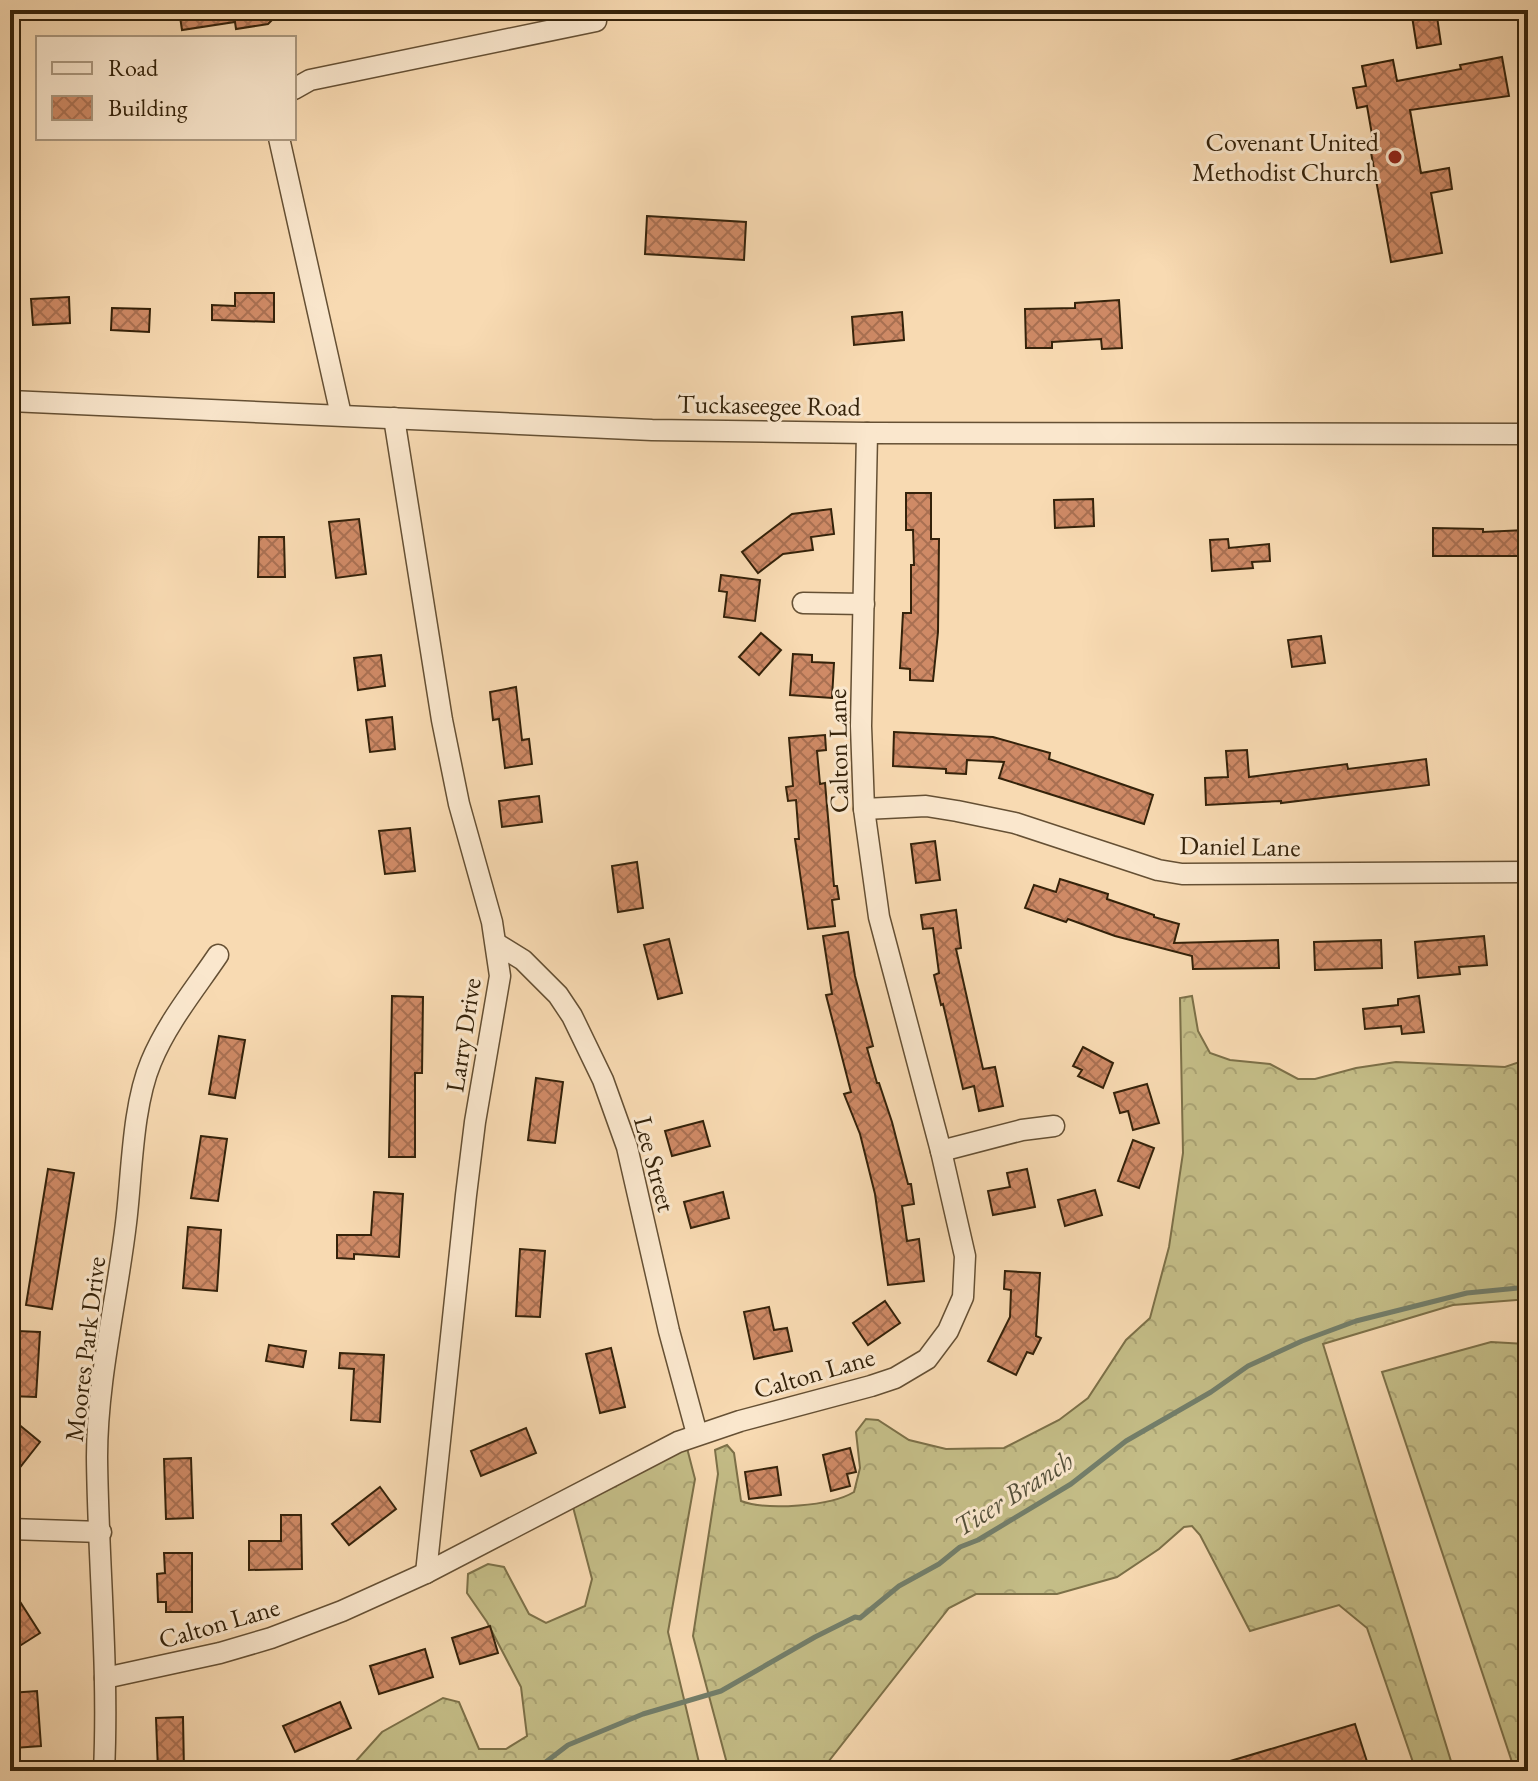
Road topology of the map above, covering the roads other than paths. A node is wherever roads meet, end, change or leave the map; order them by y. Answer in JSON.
{"nodes":[{"id":1,"x":596,"y":21,"type":"dead end"},
{"id":2,"x":296,"y":88,"type":"edge"},
{"id":3,"x":279,"y":140,"type":"edge"},
{"id":4,"x":10,"y":401,"type":"edge"},
{"id":5,"x":341,"y":415,"type":"junction"},
{"id":6,"x":394,"y":418,"type":"junction"},
{"id":7,"x":867,"y":433,"type":"junction"},
{"id":8,"x":1528,"y":434,"type":"edge"},
{"id":9,"x":803,"y":603,"type":"dead end"},
{"id":10,"x":864,"y":604,"type":"junction"},
{"id":11,"x":864,"y":809,"type":"junction"},
{"id":12,"x":1528,"y":872,"type":"edge"},
{"id":13,"x":497,"y":944,"type":"junction"},
{"id":14,"x":218,"y":955,"type":"dead end"},
{"id":15,"x":1054,"y":1126,"type":"dead end"},
{"id":16,"x":941,"y":1151,"type":"junction"},
{"id":17,"x":697,"y":1434,"type":"junction"},
{"id":18,"x":10,"y":1529,"type":"edge"},
{"id":19,"x":101,"y":1532,"type":"junction"},
{"id":20,"x":426,"y":1573,"type":"junction"},
{"id":21,"x":105,"y":1678,"type":"junction"},
{"id":22,"x":104,"y":1771,"type":"edge"}],
"edges":[{"from":1,"to":2,"type":"street"},
{"from":3,"to":5,"type":"street"},
{"from":4,"to":5,"type":"street","name":"Tuckaseegee Road"},
{"from":5,"to":6,"type":"street","name":"Tuckaseegee Road"},
{"from":6,"to":7,"type":"street","name":"Tuckaseegee Road"},
{"from":6,"to":13,"type":"street","name":"Larry Drive"},
{"from":7,"to":8,"type":"street","name":"Tuckaseegee Road"},
{"from":7,"to":10,"type":"street","name":"Calton Lane"},
{"from":9,"to":10,"type":"street"},
{"from":10,"to":11,"type":"street","name":"Calton Lane"},
{"from":11,"to":12,"type":"street","name":"Daniel Lane"},
{"from":11,"to":16,"type":"street","name":"Calton Lane"},
{"from":13,"to":17,"type":"street","name":"Lee Street"},
{"from":13,"to":20,"type":"street","name":"Larry Drive"},
{"from":14,"to":19,"type":"street","name":"Moores Park Drive"},
{"from":15,"to":16,"type":"street"},
{"from":16,"to":17,"type":"street","name":"Calton Lane"},
{"from":17,"to":20,"type":"street","name":"Calton Lane"},
{"from":18,"to":19,"type":"street"},
{"from":19,"to":21,"type":"street","name":"Moores Park Drive"},
{"from":20,"to":21,"type":"street","name":"Calton Lane"},
{"from":21,"to":22,"type":"street","name":"Moores Park Drive"}]}
